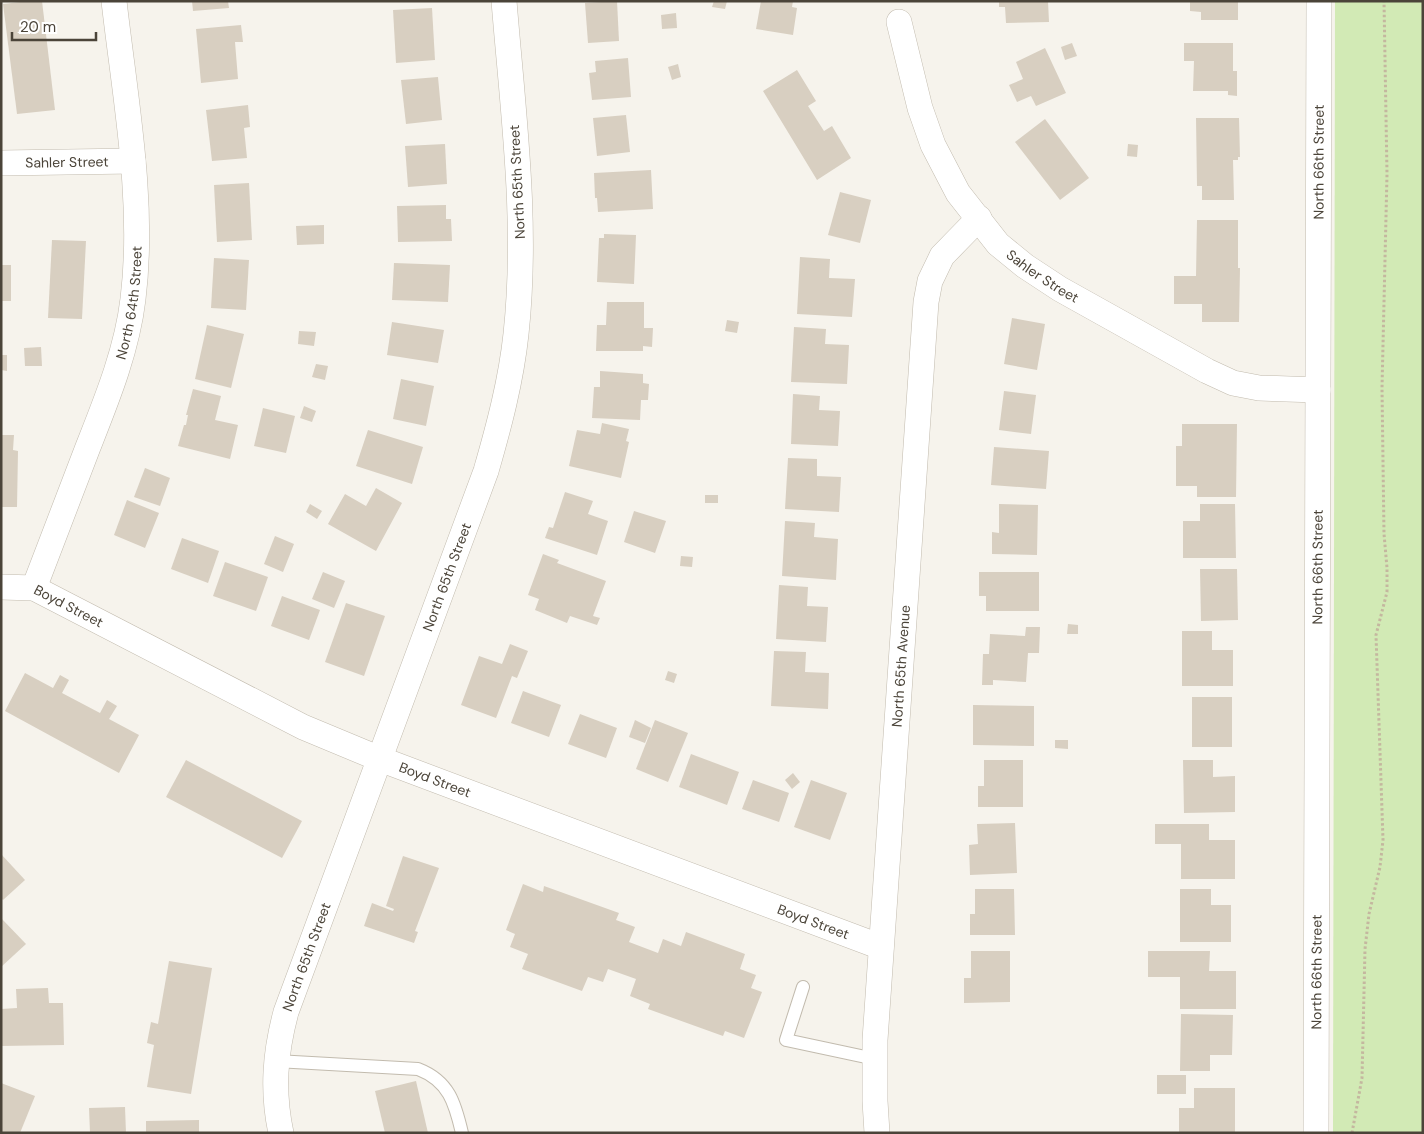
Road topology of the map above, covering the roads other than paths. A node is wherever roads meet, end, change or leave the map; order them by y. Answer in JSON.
{"nodes":[{"id":1,"x":114,"y":1,"type":"edge"},
{"id":2,"x":504,"y":1,"type":"edge"},
{"id":3,"x":1319,"y":1,"type":"edge"},
{"id":4,"x":899,"y":22,"type":"dead end"},
{"id":5,"x":133,"y":161,"type":"junction"},
{"id":6,"x":1,"y":163,"type":"edge"},
{"id":7,"x":979,"y":218,"type":"junction"},
{"id":8,"x":1318,"y":390,"type":"junction"},
{"id":9,"x":1,"y":587,"type":"edge"},
{"id":10,"x":34,"y":588,"type":"junction"},
{"id":11,"x":380,"y":759,"type":"junction"},
{"id":12,"x":881,"y":947,"type":"junction"},
{"id":13,"x":803,"y":987,"type":"dead end"},
{"id":14,"x":875,"y":1059,"type":"junction"},
{"id":15,"x":276,"y":1061,"type":"junction"},
{"id":16,"x":280,"y":1133,"type":"edge"},
{"id":17,"x":462,"y":1133,"type":"edge"},
{"id":18,"x":877,"y":1133,"type":"edge"},
{"id":19,"x":1316,"y":1133,"type":"edge"}],
"edges":[{"from":1,"to":5,"type":"street","name":"North 64th Street"},
{"from":2,"to":11,"type":"street","name":"North 65th Street"},
{"from":3,"to":8,"type":"street","name":"North 66th Street"},
{"from":4,"to":7,"type":"street","name":"Sahler Street"},
{"from":5,"to":6,"type":"street","name":"Sahler Street"},
{"from":5,"to":10,"type":"street","name":"North 64th Street"},
{"from":7,"to":8,"type":"street","name":"Sahler Street"},
{"from":7,"to":12,"type":"street","name":"North 65th Avenue"},
{"from":8,"to":19,"type":"street","name":"North 66th Street"},
{"from":9,"to":10,"type":"street","name":"Boyd Street"},
{"from":10,"to":11,"type":"street","name":"Boyd Street"},
{"from":11,"to":12,"type":"street","name":"Boyd Street"},
{"from":11,"to":15,"type":"street","name":"North 65th Street"},
{"from":12,"to":14,"type":"street","name":"North 65th Avenue"},
{"from":13,"to":14,"type":"lane"},
{"from":14,"to":18,"type":"street","name":"North 65th Avenue"},
{"from":15,"to":16,"type":"street","name":"North 65th Street"},
{"from":15,"to":17,"type":"lane"}]}
